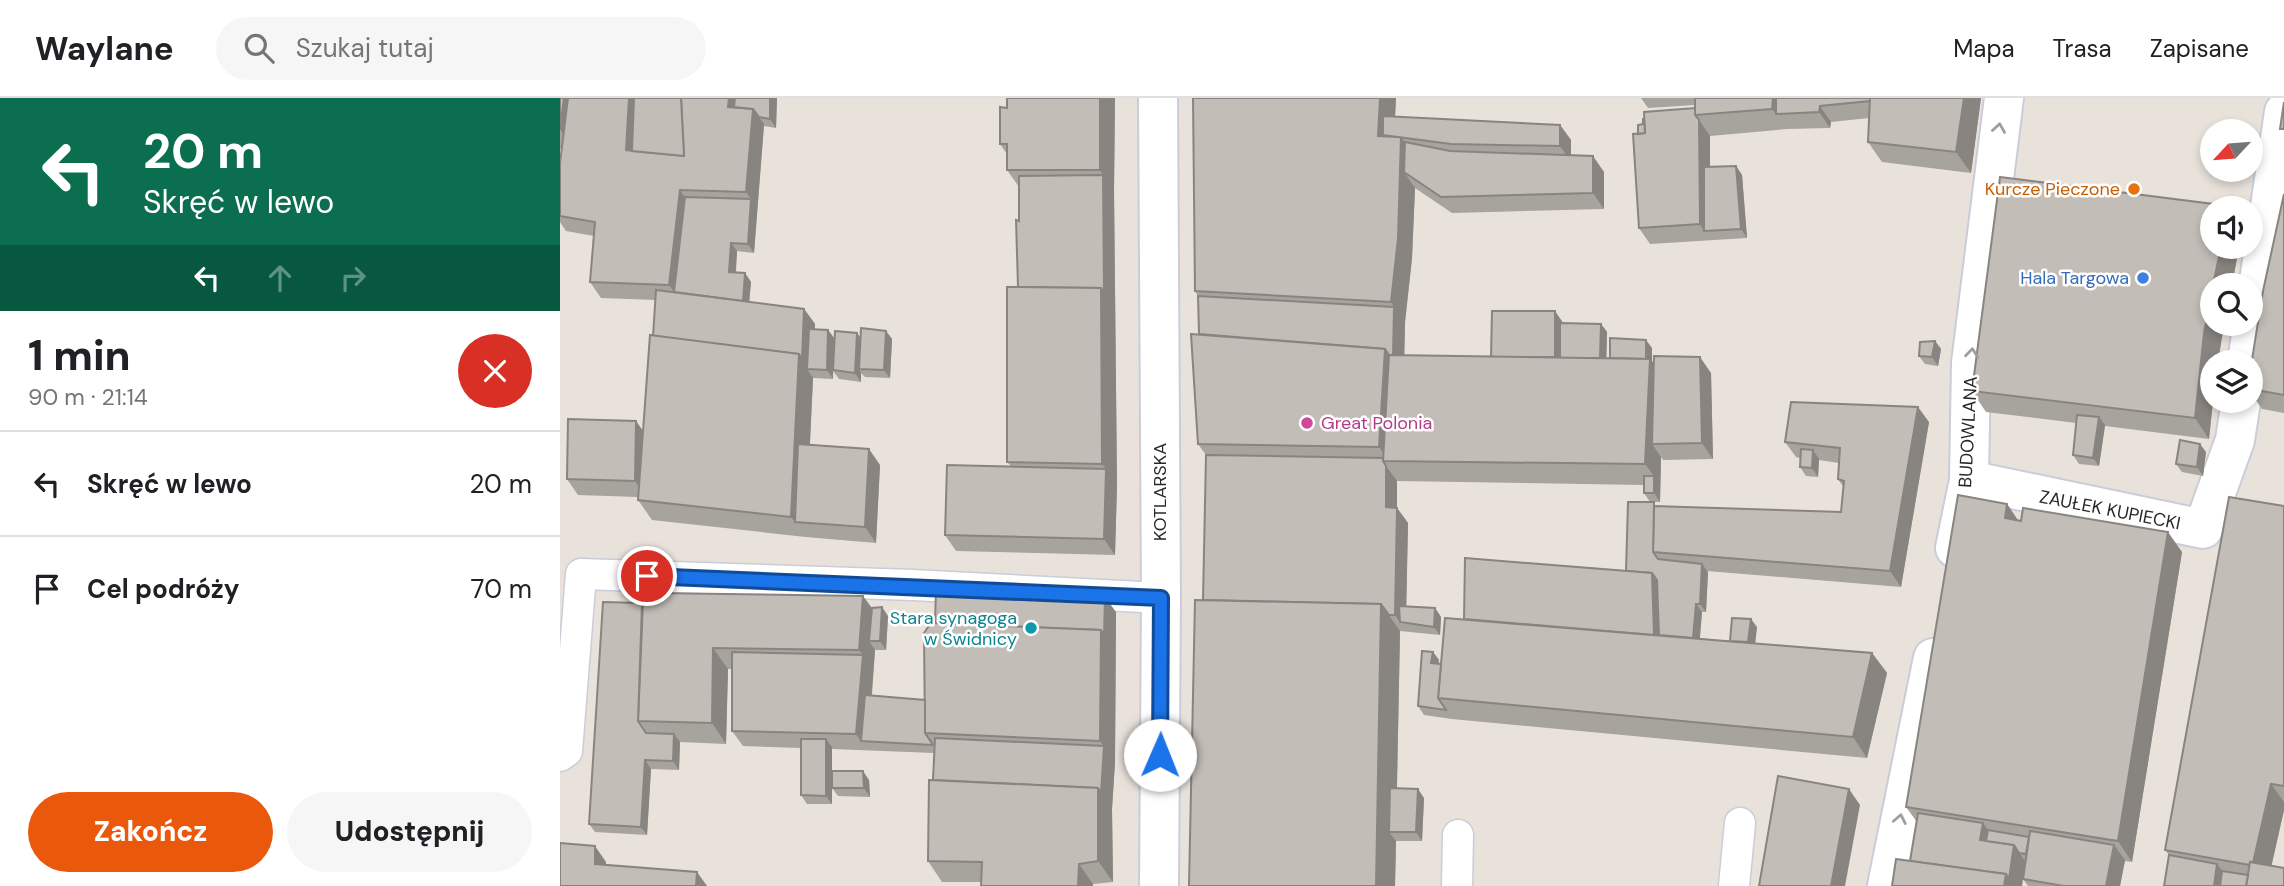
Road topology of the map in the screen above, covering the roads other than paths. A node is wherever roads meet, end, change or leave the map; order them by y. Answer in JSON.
{"nodes":[{"id":1,"x":1158,"y":98,"type":"edge"},
{"id":2,"x":2004,"y":98,"type":"edge"},
{"id":3,"x":2284,"y":112,"type":"edge"},
{"id":4,"x":2249,"y":350,"type":"edge"},
{"id":5,"x":2239,"y":413,"type":"edge"},
{"id":6,"x":1969,"y":480,"type":"junction"},
{"id":7,"x":1947,"y":588,"type":"edge"},
{"id":8,"x":1161,"y":598,"type":"junction"},
{"id":9,"x":1939,"y":629,"type":"edge"},
{"id":10,"x":560,"y":756,"type":"edge"},
{"id":11,"x":1740,"y":823,"type":"dead end"},
{"id":12,"x":1458,"y":835,"type":"dead end"},
{"id":13,"x":1159,"y":886,"type":"edge"},
{"id":14,"x":1457,"y":886,"type":"edge"},
{"id":15,"x":1734,"y":886,"type":"edge"},
{"id":16,"x":1887,"y":886,"type":"edge"}],
"edges":[{"from":1,"to":8,"type":"street","name":"KOTLARSKA"},
{"from":6,"to":2,"type":"street","name":"BUDOWLANA","one_way":true},
{"from":3,"to":4,"type":"street"},
{"from":5,"to":6,"type":"street","name":"ZAUŁEK KUPIECKI"},
{"from":6,"to":7,"type":"street","name":"BUDOWLANA"},
{"from":8,"to":10,"type":"lane"},
{"from":8,"to":13,"type":"street","name":"KOTLARSKA"},
{"from":16,"to":9,"type":"street","one_way":true},
{"from":11,"to":15,"type":"lane"},
{"from":12,"to":14,"type":"lane"}]}
